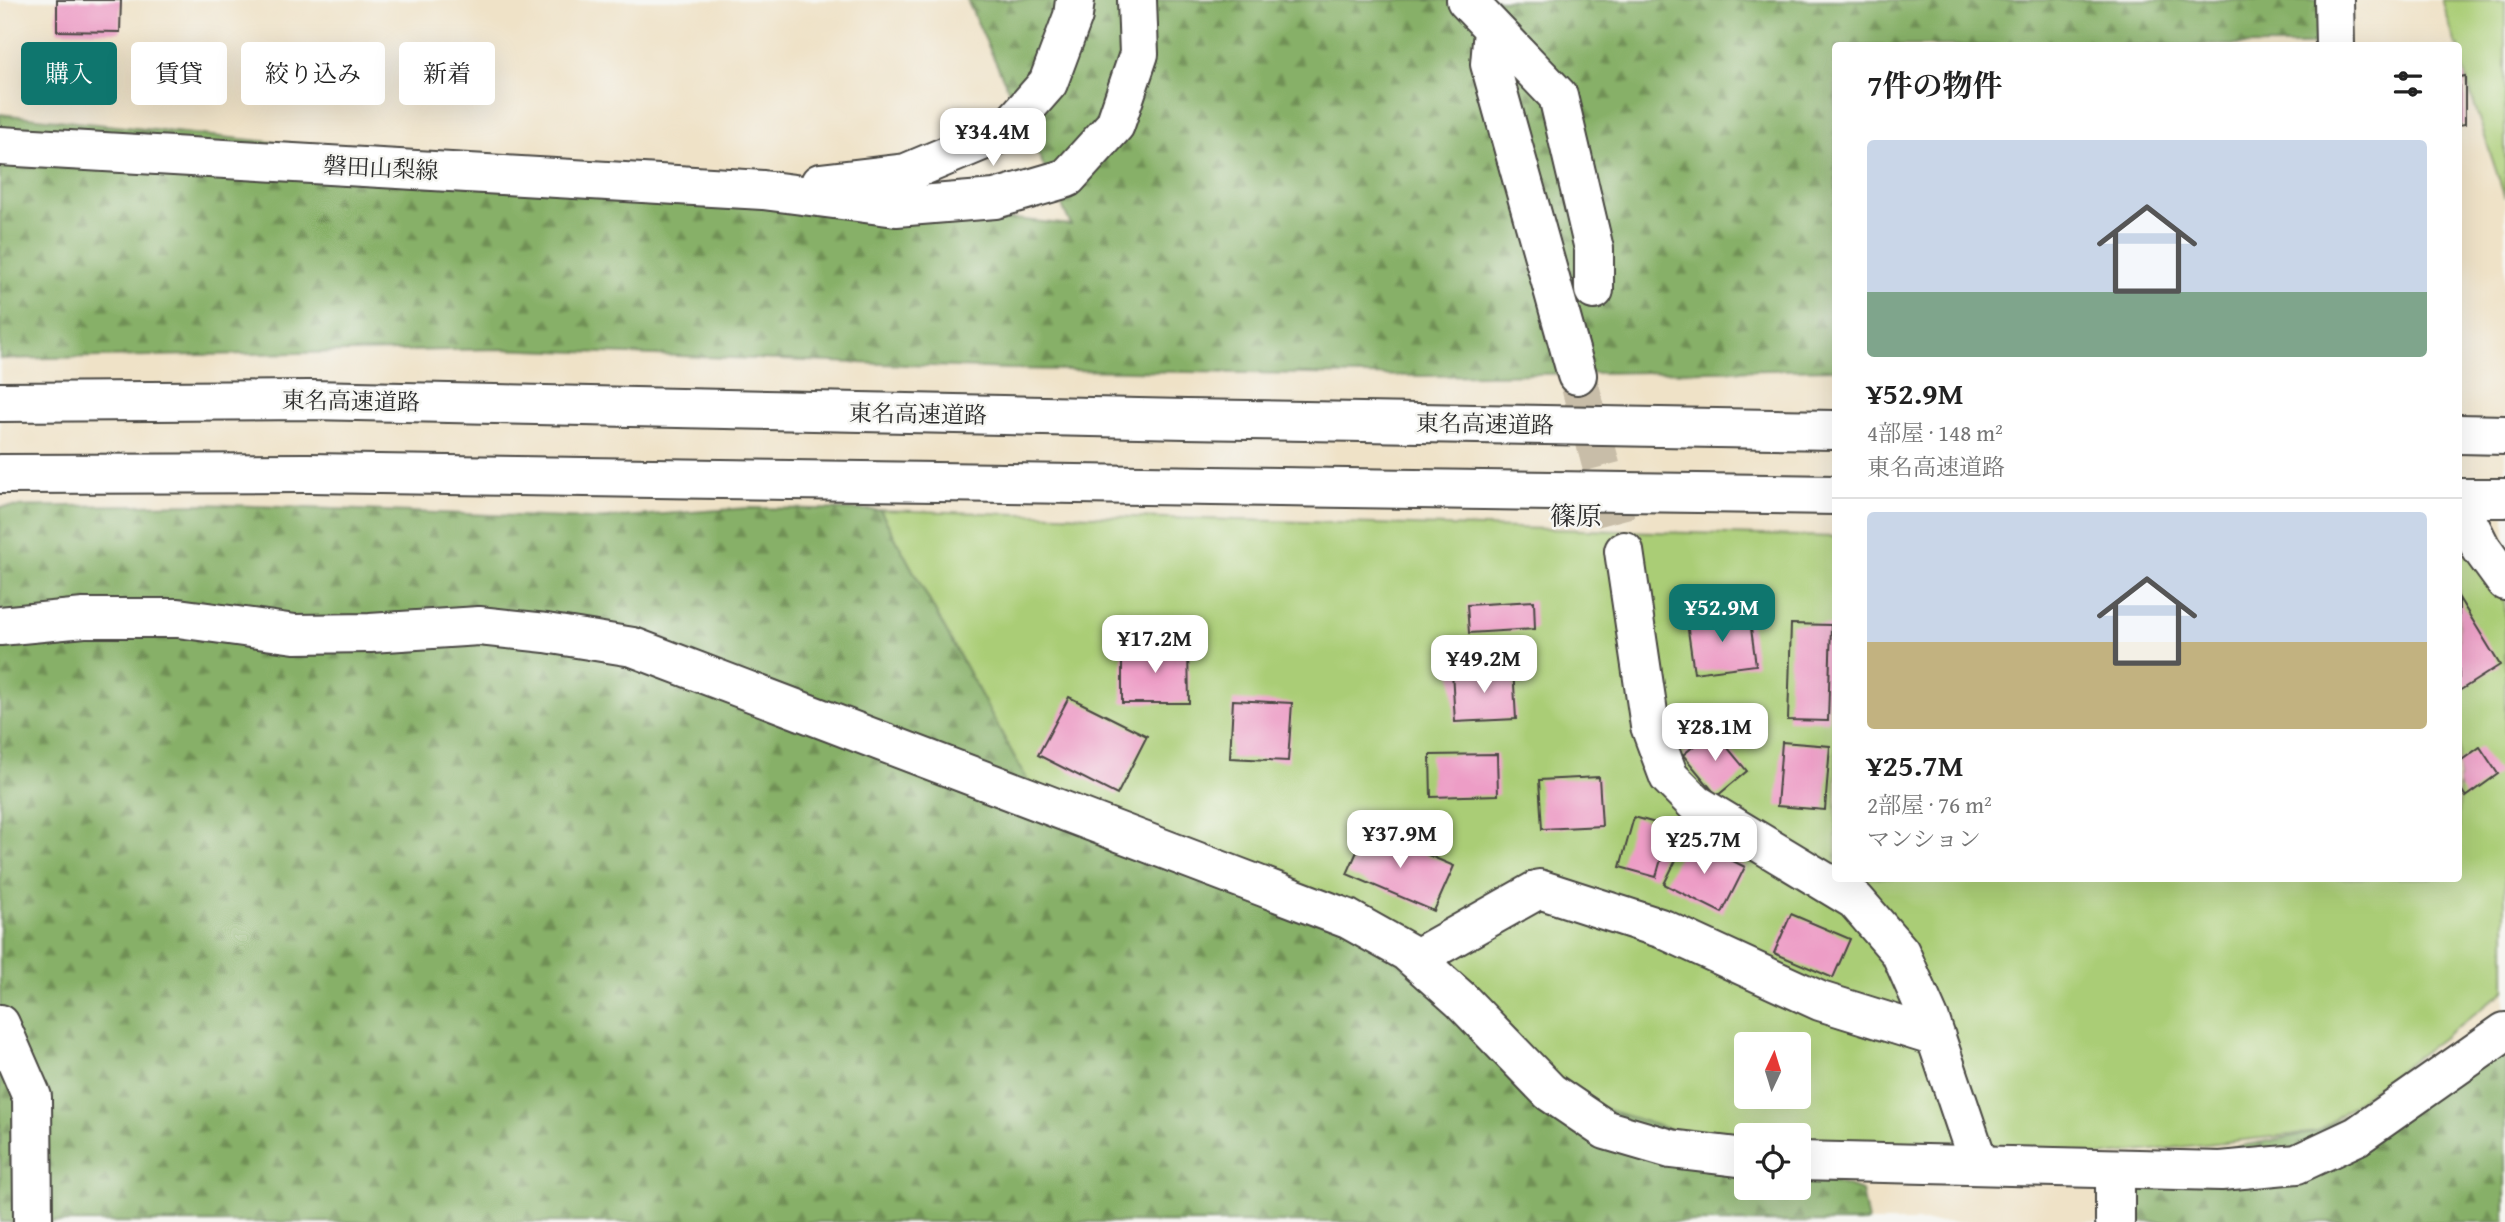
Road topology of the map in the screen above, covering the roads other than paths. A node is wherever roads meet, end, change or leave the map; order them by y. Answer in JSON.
{"nodes":[{"id":1,"x":1075,"y":0,"type":"edge"},
{"id":2,"x":1137,"y":0,"type":"edge"},
{"id":3,"x":1466,"y":0,"type":"edge"},
{"id":4,"x":2334,"y":0,"type":"edge"},
{"id":5,"x":1493,"y":30,"type":"junction"},
{"id":6,"x":2335,"y":42,"type":"edge"},
{"id":7,"x":0,"y":146,"type":"edge"},
{"id":8,"x":762,"y":190,"type":"junction"},
{"id":9,"x":1594,"y":290,"type":"dead end"},
{"id":10,"x":1577,"y":375,"type":"tunnel mouth"},
{"id":11,"x":0,"y":402,"type":"edge"},
{"id":12,"x":1832,"y":430,"type":"edge"},
{"id":13,"x":2462,"y":435,"type":"edge"},
{"id":14,"x":2505,"y":435,"type":"edge"},
{"id":15,"x":0,"y":474,"type":"edge"},
{"id":16,"x":1832,"y":495,"type":"edge"},
{"id":17,"x":2462,"y":498,"type":"edge"},
{"id":18,"x":2505,"y":498,"type":"edge"},
{"id":19,"x":2462,"y":510,"type":"edge"},
{"id":20,"x":1624,"y":551,"type":"tunnel mouth"},
{"id":21,"x":2505,"y":581,"type":"edge"},
{"id":22,"x":0,"y":626,"type":"edge"},
{"id":23,"x":1415,"y":959,"type":"junction"},
{"id":24,"x":0,"y":1024,"type":"edge"},
{"id":25,"x":2505,"y":1032,"type":"edge"},
{"id":26,"x":1936,"y":1037,"type":"junction"},
{"id":27,"x":1734,"y":1157,"type":"edge"},
{"id":28,"x":1811,"y":1161,"type":"edge"},
{"id":29,"x":1979,"y":1165,"type":"junction"},
{"id":30,"x":2115,"y":1169,"type":"junction"},
{"id":31,"x":33,"y":1222,"type":"edge"},
{"id":32,"x":2115,"y":1222,"type":"edge"}],
"edges":[{"from":1,"to":8,"type":"main road","name":"磐田山梨線"},
{"from":2,"to":8,"type":"main road","name":"磐田山梨線"},
{"from":3,"to":5,"type":"main road"},
{"from":4,"to":6,"type":"main road"},
{"from":5,"to":9,"type":"main road"},
{"from":5,"to":10,"type":"main road"},
{"from":7,"to":8,"type":"main road","name":"磐田山梨線"},
{"from":11,"to":12,"type":"main road","name":"東名高速道路"},
{"from":13,"to":14,"type":"main road"},
{"from":15,"to":16,"type":"main road"},
{"from":17,"to":18,"type":"main road"},
{"from":19,"to":21,"type":"main road"},
{"from":20,"to":26,"type":"main road"},
{"from":22,"to":23,"type":"main road"},
{"from":23,"to":26,"type":"main road"},
{"from":23,"to":27,"type":"main road"},
{"from":24,"to":31,"type":"main road"},
{"from":25,"to":30,"type":"main road"},
{"from":26,"to":29,"type":"main road"},
{"from":28,"to":29,"type":"main road"},
{"from":29,"to":30,"type":"main road"},
{"from":30,"to":32,"type":"main road"}]}
